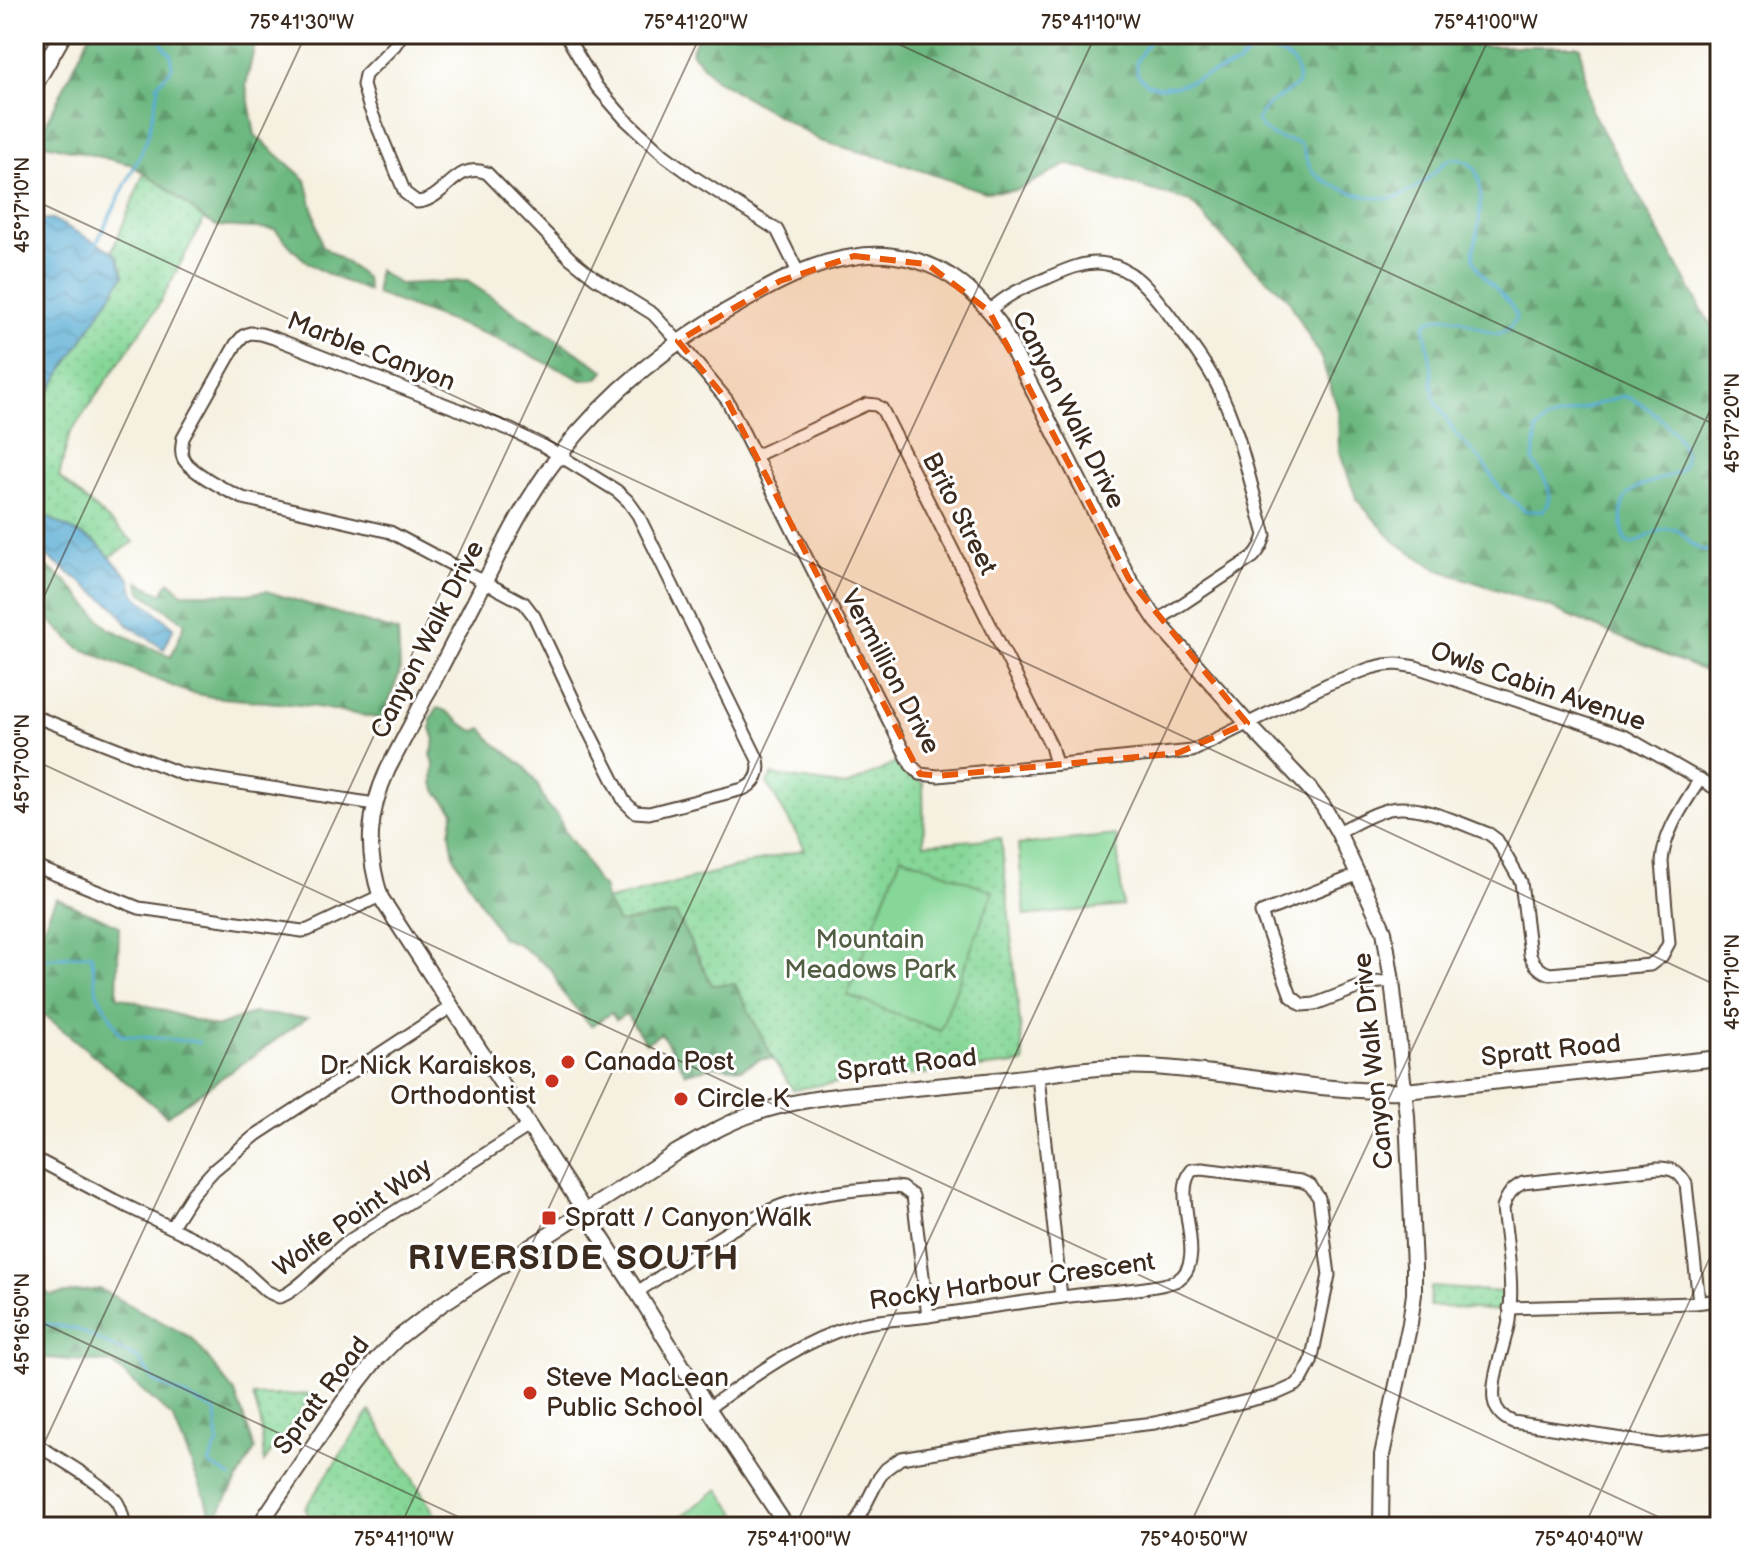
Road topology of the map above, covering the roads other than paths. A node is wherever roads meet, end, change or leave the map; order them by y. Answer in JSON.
{"nodes":[{"id":1,"x":63,"y":34,"type":"edge"},
{"id":2,"x":402,"y":34,"type":"edge"},
{"id":3,"x":565,"y":34,"type":"edge"},
{"id":4,"x":34,"y":85,"type":"edge"},
{"id":5,"x":798,"y":272,"type":"junction"},
{"id":6,"x":989,"y":311,"type":"junction"},
{"id":7,"x":678,"y":341,"type":"junction"},
{"id":8,"x":559,"y":455,"type":"junction"},
{"id":9,"x":755,"y":456,"type":"junction"},
{"id":10,"x":485,"y":581,"type":"junction"},
{"id":11,"x":1157,"y":621,"type":"junction"},
{"id":12,"x":34,"y":716,"type":"edge"},
{"id":13,"x":1247,"y":723,"type":"junction"},
{"id":14,"x":1056,"y":764,"type":"junction"},
{"id":15,"x":1700,"y":779,"type":"junction"},
{"id":16,"x":1720,"y":791,"type":"edge"},
{"id":17,"x":375,"y":804,"type":"junction"},
{"id":18,"x":1338,"y":832,"type":"junction"},
{"id":19,"x":34,"y":866,"type":"edge"},
{"id":20,"x":1357,"y":875,"type":"junction"},
{"id":21,"x":380,"y":896,"type":"junction"},
{"id":22,"x":1392,"y":981,"type":"junction"},
{"id":23,"x":451,"y":1007,"type":"junction"},
{"id":24,"x":1720,"y":1058,"type":"edge"},
{"id":25,"x":1038,"y":1076,"type":"junction"},
{"id":26,"x":1405,"y":1091,"type":"junction"},
{"id":27,"x":529,"y":1126,"type":"junction"},
{"id":28,"x":34,"y":1158,"type":"edge"},
{"id":29,"x":585,"y":1212,"type":"junction"},
{"id":30,"x":172,"y":1226,"type":"junction"},
{"id":31,"x":637,"y":1292,"type":"junction"},
{"id":32,"x":1061,"y":1297,"type":"junction"},
{"id":33,"x":1720,"y":1300,"type":"edge"},
{"id":34,"x":1699,"y":1302,"type":"junction"},
{"id":35,"x":1509,"y":1308,"type":"junction"},
{"id":36,"x":928,"y":1316,"type":"junction"},
{"id":37,"x":708,"y":1408,"type":"junction"},
{"id":38,"x":1720,"y":1438,"type":"edge"},
{"id":39,"x":34,"y":1445,"type":"edge"},
{"id":40,"x":125,"y":1527,"type":"edge"},
{"id":41,"x":258,"y":1527,"type":"edge"},
{"id":42,"x":787,"y":1527,"type":"edge"},
{"id":43,"x":854,"y":1527,"type":"edge"},
{"id":44,"x":1381,"y":1527,"type":"edge"}],
"edges":[{"from":1,"to":4,"type":"main road"},
{"from":2,"to":7,"type":"street","name":"Vermillion Drive"},
{"from":3,"to":5,"type":"street"},
{"from":5,"to":6,"type":"street","name":"Canyon Walk Drive"},
{"from":5,"to":7,"type":"street","name":"Canyon Walk Drive"},
{"from":6,"to":11,"type":"street","name":"Canyon Walk Drive"},
{"from":6,"to":11,"type":"street"},
{"from":7,"to":8,"type":"street","name":"Canyon Walk Drive"},
{"from":7,"to":9,"type":"street","name":"Vermillion Drive"},
{"from":8,"to":10,"type":"street","name":"Canyon Walk Drive"},
{"from":8,"to":10,"type":"street"},
{"from":8,"to":10,"type":"street","name":"Marble Canyon"},
{"from":9,"to":14,"type":"street","name":"Vermillion Drive"},
{"from":9,"to":14,"type":"street","name":"Brito Street"},
{"from":10,"to":17,"type":"street","name":"Canyon Walk Drive"},
{"from":11,"to":13,"type":"street","name":"Canyon Walk Drive"},
{"from":12,"to":17,"type":"street"},
{"from":13,"to":14,"type":"street","name":"Vermillion Drive"},
{"from":13,"to":15,"type":"street","name":"Owls Cabin Avenue"},
{"from":13,"to":18,"type":"street","name":"Canyon Walk Drive"},
{"from":15,"to":16,"type":"street","name":"Owls Cabin Avenue"},
{"from":15,"to":18,"type":"street"},
{"from":17,"to":21,"type":"street","name":"Canyon Walk Drive"},
{"from":18,"to":20,"type":"street","name":"Canyon Walk Drive"},
{"from":19,"to":21,"type":"street"},
{"from":20,"to":22,"type":"street","name":"Canyon Walk Drive"},
{"from":20,"to":22,"type":"street"},
{"from":21,"to":23,"type":"street","name":"Canyon Walk Drive"},
{"from":22,"to":26,"type":"street","name":"Canyon Walk Drive"},
{"from":23,"to":27,"type":"street","name":"Canyon Walk Drive"},
{"from":23,"to":30,"type":"street"},
{"from":24,"to":26,"type":"street","name":"Spratt Road"},
{"from":25,"to":26,"type":"street","name":"Spratt Road"},
{"from":25,"to":29,"type":"street","name":"Spratt Road"},
{"from":25,"to":32,"type":"street"},
{"from":26,"to":44,"type":"street","name":"Canyon Walk Drive"},
{"from":27,"to":29,"type":"street","name":"Canyon Walk Drive"},
{"from":27,"to":30,"type":"street","name":"Wolfe Point Way"},
{"from":28,"to":30,"type":"street","name":"Wolfe Point Way"},
{"from":29,"to":31,"type":"street","name":"Canyon Walk Drive"},
{"from":29,"to":41,"type":"street","name":"Spratt Road"},
{"from":31,"to":36,"type":"street"},
{"from":31,"to":37,"type":"street","name":"Canyon Walk Drive"},
{"from":32,"to":36,"type":"street","name":"Rocky Harbour Crescent"},
{"from":32,"to":43,"type":"street","name":"Rocky Harbour Crescent"},
{"from":33,"to":34,"type":"street"},
{"from":34,"to":35,"type":"street"},
{"from":34,"to":35,"type":"street"},
{"from":35,"to":38,"type":"street"},
{"from":36,"to":37,"type":"street","name":"Rocky Harbour Crescent"},
{"from":37,"to":42,"type":"street","name":"Canyon Walk Drive"},
{"from":39,"to":40,"type":"street"}]}
